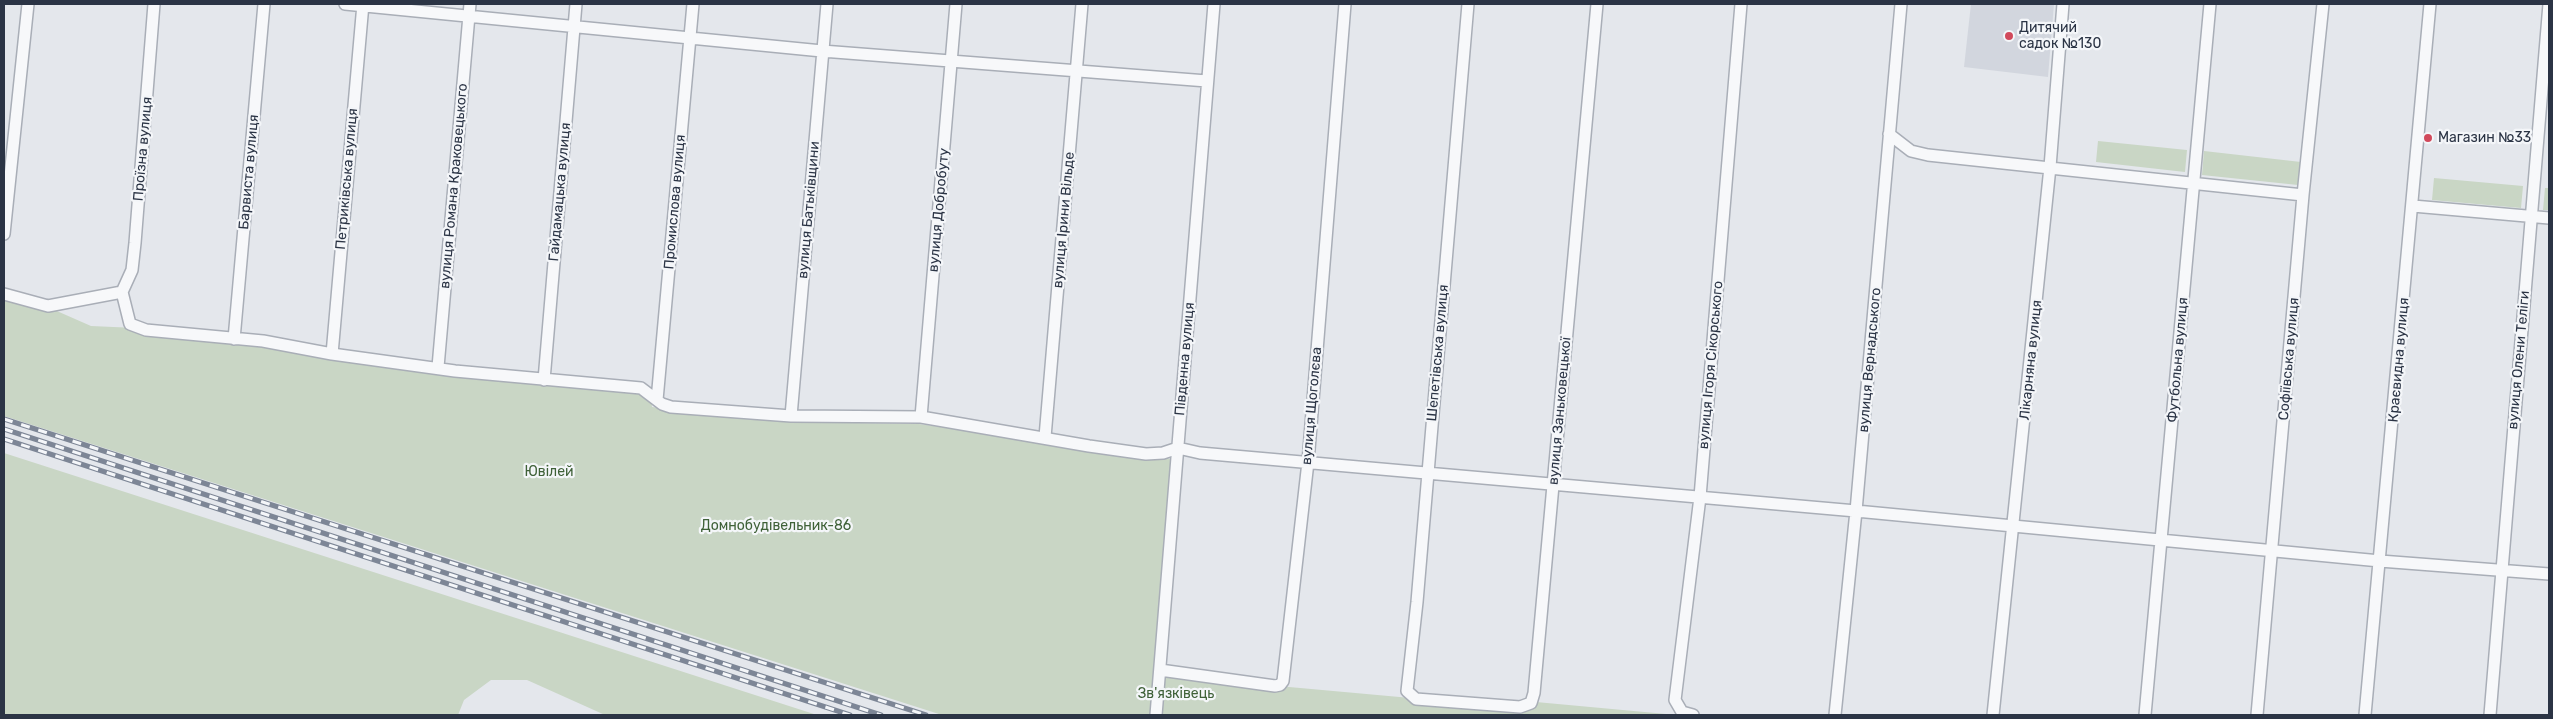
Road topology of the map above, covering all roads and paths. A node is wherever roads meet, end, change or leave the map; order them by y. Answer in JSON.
{"nodes":[{"id":1,"x":28,"y":4,"type":"edge"},
{"id":2,"x":154,"y":4,"type":"edge"},
{"id":3,"x":264,"y":4,"type":"edge"},
{"id":4,"x":345,"y":4,"type":"edge"},
{"id":5,"x":470,"y":4,"type":"edge"},
{"id":6,"x":576,"y":4,"type":"edge"},
{"id":7,"x":693,"y":4,"type":"edge"},
{"id":8,"x":826,"y":4,"type":"edge"},
{"id":9,"x":956,"y":4,"type":"edge"},
{"id":10,"x":1082,"y":4,"type":"edge"},
{"id":11,"x":1214,"y":4,"type":"edge"},
{"id":12,"x":1344,"y":4,"type":"edge"},
{"id":13,"x":1468,"y":4,"type":"edge"},
{"id":14,"x":1597,"y":4,"type":"edge"},
{"id":15,"x":1741,"y":4,"type":"edge"},
{"id":16,"x":1901,"y":4,"type":"edge"},
{"id":17,"x":2063,"y":4,"type":"edge"},
{"id":18,"x":2210,"y":4,"type":"edge"},
{"id":19,"x":2323,"y":4,"type":"edge"},
{"id":20,"x":2430,"y":4,"type":"edge"},
{"id":21,"x":2549,"y":4,"type":"edge"},
{"id":22,"x":363,"y":5,"type":"edge"},
{"id":23,"x":468,"y":16,"type":"junction"},
{"id":24,"x":574,"y":28,"type":"junction"},
{"id":25,"x":690,"y":38,"type":"junction"},
{"id":26,"x":822,"y":51,"type":"junction"},
{"id":27,"x":952,"y":62,"type":"junction"},
{"id":28,"x":1077,"y":72,"type":"junction"},
{"id":29,"x":1207,"y":81,"type":"junction"},
{"id":30,"x":1889,"y":134,"type":"junction"},
{"id":31,"x":2050,"y":167,"type":"junction"},
{"id":32,"x":2194,"y":182,"type":"junction"},
{"id":33,"x":2303,"y":195,"type":"junction"},
{"id":34,"x":2412,"y":206,"type":"junction"},
{"id":35,"x":2530,"y":216,"type":"junction"},
{"id":36,"x":2549,"y":218,"type":"edge"},
{"id":37,"x":4,"y":234,"type":"edge"},
{"id":38,"x":122,"y":292,"type":"junction"},
{"id":39,"x":4,"y":294,"type":"edge"},
{"id":40,"x":234,"y":339,"type":"junction"},
{"id":41,"x":332,"y":354,"type":"junction"},
{"id":42,"x":438,"y":367,"type":"junction"},
{"id":43,"x":544,"y":380,"type":"junction"},
{"id":44,"x":657,"y":400,"type":"junction"},
{"id":45,"x":791,"y":416,"type":"junction"},
{"id":46,"x":921,"y":417,"type":"junction"},
{"id":47,"x":1045,"y":437,"type":"junction"},
{"id":48,"x":1178,"y":448,"type":"junction"},
{"id":49,"x":1308,"y":462,"type":"junction"},
{"id":50,"x":1427,"y":473,"type":"junction"},
{"id":51,"x":1553,"y":485,"type":"junction"},
{"id":52,"x":1700,"y":497,"type":"junction"},
{"id":53,"x":1856,"y":511,"type":"junction"},
{"id":54,"x":2014,"y":527,"type":"junction"},
{"id":55,"x":2161,"y":539,"type":"junction"},
{"id":56,"x":2272,"y":550,"type":"junction"},
{"id":57,"x":2380,"y":561,"type":"junction"},
{"id":58,"x":2503,"y":570,"type":"junction"},
{"id":59,"x":2549,"y":574,"type":"edge"},
{"id":60,"x":1160,"y":670,"type":"junction"},
{"id":61,"x":1416,"y":699,"type":"joint"},
{"id":62,"x":1156,"y":715,"type":"edge"},
{"id":63,"x":1693,"y":715,"type":"edge"},
{"id":64,"x":1835,"y":715,"type":"edge"},
{"id":65,"x":1993,"y":715,"type":"edge"},
{"id":66,"x":2144,"y":715,"type":"edge"},
{"id":67,"x":2257,"y":715,"type":"edge"},
{"id":68,"x":2365,"y":715,"type":"edge"},
{"id":69,"x":2490,"y":715,"type":"edge"}],
"edges":[{"from":1,"to":37,"type":"street"},
{"from":2,"to":38,"type":"street","name":"Проїзна вулиця"},
{"from":3,"to":40,"type":"street","name":"Барвиста вулиця"},
{"from":4,"to":22,"type":"street"},
{"from":5,"to":23,"type":"street","name":"вулиця Романа Краковецького"},
{"from":6,"to":24,"type":"street","name":"Гайдамацька вулиця"},
{"from":7,"to":25,"type":"street","name":"Промислова вулиця"},
{"from":8,"to":26,"type":"street","name":"вулиця Батьківщини"},
{"from":9,"to":27,"type":"street","name":"вулиця Добробуту"},
{"from":10,"to":28,"type":"street","name":"вулиця Ірини Вільде"},
{"from":11,"to":29,"type":"street","name":"Південна вулиця"},
{"from":12,"to":49,"type":"street","name":"вулиця Щоголєва"},
{"from":13,"to":50,"type":"street","name":"Шепетівська вулиця"},
{"from":14,"to":51,"type":"street","name":"вулиця Заньковецької"},
{"from":15,"to":52,"type":"street","name":"вулиця Ігоря Сікорського"},
{"from":16,"to":30,"type":"street","name":"вулиця Вернадського"},
{"from":17,"to":31,"type":"street","name":"Лікарняна вулиця"},
{"from":18,"to":32,"type":"street","name":"Футбольна вулиця"},
{"from":19,"to":33,"type":"street","name":"Софіївська вулиця"},
{"from":20,"to":34,"type":"street","name":"Краєвидна вулиця"},
{"from":21,"to":35,"type":"street","name":"вулиця Олени Теліги"},
{"from":22,"to":23,"type":"street"},
{"from":22,"to":41,"type":"street","name":"Петриківська вулиця"},
{"from":23,"to":24,"type":"street"},
{"from":23,"to":42,"type":"street","name":"вулиця Романа Краковецького"},
{"from":24,"to":25,"type":"street"},
{"from":24,"to":43,"type":"street","name":"Гайдамацька вулиця"},
{"from":25,"to":26,"type":"street"},
{"from":25,"to":44,"type":"street","name":"Промислова вулиця"},
{"from":26,"to":27,"type":"street"},
{"from":26,"to":45,"type":"street","name":"вулиця Батьківщини"},
{"from":27,"to":28,"type":"street"},
{"from":27,"to":46,"type":"street","name":"вулиця Добробуту"},
{"from":28,"to":29,"type":"street"},
{"from":28,"to":47,"type":"street","name":"вулиця Ірини Вільде"},
{"from":29,"to":48,"type":"street","name":"Південна вулиця"},
{"from":30,"to":31,"type":"street"},
{"from":30,"to":53,"type":"street","name":"вулиця Вернадського"},
{"from":31,"to":32,"type":"street"},
{"from":31,"to":54,"type":"street","name":"Лікарняна вулиця"},
{"from":32,"to":33,"type":"street"},
{"from":32,"to":55,"type":"street","name":"Футбольна вулиця"},
{"from":33,"to":56,"type":"street","name":"Софіївська вулиця"},
{"from":34,"to":35,"type":"street"},
{"from":34,"to":57,"type":"street","name":"Краєвидна вулиця"},
{"from":35,"to":36,"type":"street"},
{"from":35,"to":58,"type":"street","name":"вулиця Олени Теліги"},
{"from":38,"to":39,"type":"street"},
{"from":38,"to":40,"type":"street"},
{"from":40,"to":41,"type":"street"},
{"from":41,"to":42,"type":"street"},
{"from":42,"to":43,"type":"street"},
{"from":43,"to":44,"type":"street"},
{"from":44,"to":45,"type":"street"},
{"from":45,"to":46,"type":"street"},
{"from":46,"to":47,"type":"street"},
{"from":47,"to":48,"type":"street"},
{"from":48,"to":49,"type":"street"},
{"from":48,"to":60,"type":"street","name":"Південна вулиця"},
{"from":49,"to":50,"type":"street"},
{"from":49,"to":60,"type":"street","name":"вулиця Щоголєва"},
{"from":50,"to":51,"type":"street"},
{"from":50,"to":61,"type":"street","name":"Шепетівська вулиця"},
{"from":51,"to":52,"type":"street"},
{"from":51,"to":61,"type":"street","name":"вулиця Заньковецької"},
{"from":52,"to":53,"type":"street"},
{"from":52,"to":63,"type":"street","name":"вулиця Ігоря Сікорського"},
{"from":53,"to":54,"type":"street"},
{"from":53,"to":64,"type":"street","name":"вулиця Вернадського"},
{"from":54,"to":55,"type":"street"},
{"from":54,"to":65,"type":"street","name":"Лікарняна вулиця"},
{"from":55,"to":56,"type":"street"},
{"from":55,"to":66,"type":"street","name":"Футбольна вулиця"},
{"from":56,"to":57,"type":"street"},
{"from":56,"to":67,"type":"street","name":"Софіївська вулиця"},
{"from":57,"to":58,"type":"street"},
{"from":57,"to":68,"type":"street","name":"Краєвидна вулиця"},
{"from":58,"to":59,"type":"street"},
{"from":58,"to":69,"type":"street","name":"вулиця Олени Теліги"},
{"from":60,"to":62,"type":"street","name":"Південна вулиця"}]}
